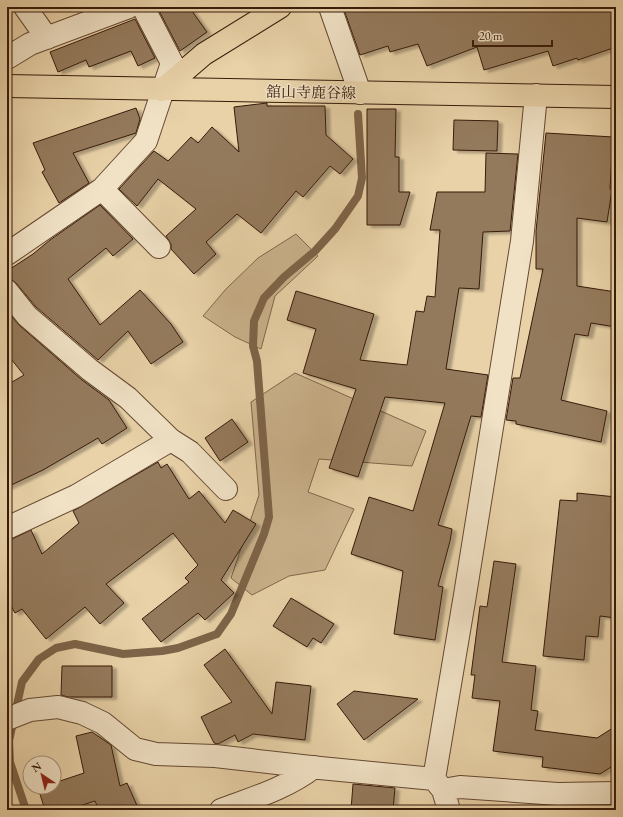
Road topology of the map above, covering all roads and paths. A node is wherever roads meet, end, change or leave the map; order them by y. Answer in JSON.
{"nodes":[{"id":1,"x":25,"y":7,"type":"edge"},
{"id":2,"x":129,"y":7,"type":"edge"},
{"id":3,"x":143,"y":7,"type":"edge"},
{"id":4,"x":280,"y":7,"type":"edge"},
{"id":5,"x":330,"y":7,"type":"edge"},
{"id":6,"x":47,"y":38,"type":"junction"},
{"id":7,"x":7,"y":58,"type":"edge"},
{"id":8,"x":7,"y":86,"type":"edge"},
{"id":9,"x":162,"y":90,"type":"junction"},
{"id":10,"x":360,"y":92,"type":"junction"},
{"id":11,"x":536,"y":95,"type":"junction"},
{"id":12,"x":616,"y":97,"type":"edge"},
{"id":13,"x":102,"y":189,"type":"junction"},
{"id":14,"x":159,"y":247,"type":"dead end"},
{"id":15,"x":7,"y":254,"type":"edge"},
{"id":16,"x":7,"y":292,"type":"edge"},
{"id":17,"x":171,"y":440,"type":"junction"},
{"id":18,"x":226,"y":489,"type":"dead end"},
{"id":19,"x":7,"y":528,"type":"edge"},
{"id":20,"x":7,"y":720,"type":"edge"},
{"id":21,"x":314,"y":768,"type":"junction"},
{"id":22,"x":442,"y":793,"type":"edge"},
{"id":23,"x":616,"y":793,"type":"edge"},
{"id":24,"x":221,"y":810,"type":"edge"}],
"edges":[{"from":1,"to":6,"type":"street"},
{"from":2,"to":6,"type":"street"},
{"from":3,"to":9,"type":"street"},
{"from":4,"to":9,"type":"main road"},
{"from":5,"to":10,"type":"street"},
{"from":6,"to":7,"type":"street"},
{"from":8,"to":9,"type":"main road","name":"舘山寺鹿谷線"},
{"from":9,"to":10,"type":"main road","name":"舘山寺鹿谷線"},
{"from":9,"to":13,"type":"street"},
{"from":10,"to":11,"type":"main road","name":"舘山寺鹿谷線"},
{"from":11,"to":12,"type":"main road","name":"舘山寺鹿谷線"},
{"from":11,"to":22,"type":"street"},
{"from":13,"to":14,"type":"street"},
{"from":13,"to":15,"type":"street"},
{"from":16,"to":17,"type":"street"},
{"from":17,"to":18,"type":"street"},
{"from":17,"to":19,"type":"street"},
{"from":20,"to":21,"type":"street"},
{"from":21,"to":22,"type":"street"},
{"from":21,"to":24,"type":"street"},
{"from":22,"to":23,"type":"street"}]}
